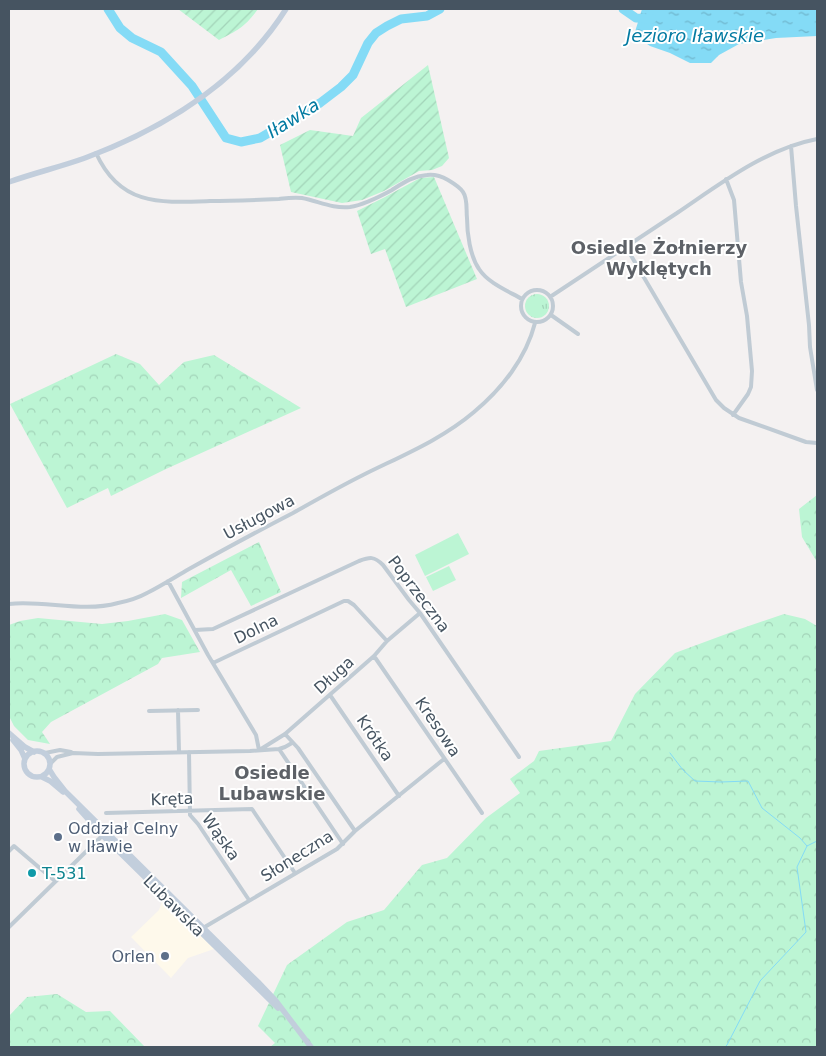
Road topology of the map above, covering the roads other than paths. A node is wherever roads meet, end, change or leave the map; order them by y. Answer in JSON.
{"nodes":[{"id":1,"x":286,"y":9,"type":"edge"},
{"id":2,"x":817,"y":139,"type":"edge"},
{"id":3,"x":791,"y":146,"type":"junction"},
{"id":4,"x":96,"y":153,"type":"junction"},
{"id":5,"x":726,"y":180,"type":"junction"},
{"id":6,"x":9,"y":182,"type":"edge"},
{"id":7,"x":626,"y":246,"type":"junction"},
{"id":8,"x":550,"y":297,"type":"junction"},
{"id":9,"x":522,"y":299,"type":"junction"},
{"id":10,"x":550,"y":316,"type":"junction"},
{"id":11,"x":535,"y":323,"type":"junction"},
{"id":12,"x":578,"y":334,"type":"dead end"},
{"id":13,"x":817,"y":390,"type":"edge"},
{"id":14,"x":733,"y":415,"type":"junction"},
{"id":15,"x":817,"y":443,"type":"edge"},
{"id":16,"x":168,"y":581,"type":"junction"},
{"id":17,"x":9,"y":604,"type":"edge"},
{"id":18,"x":420,"y":613,"type":"junction"},
{"id":19,"x":195,"y":630,"type":"junction"},
{"id":20,"x":387,"y":641,"type":"junction"},
{"id":21,"x":374,"y":656,"type":"junction"},
{"id":22,"x":214,"y":663,"type":"junction"},
{"id":23,"x":330,"y":695,"type":"junction"},
{"id":24,"x":178,"y":710,"type":"junction"},
{"id":25,"x":198,"y":710,"type":"dead end"},
{"id":26,"x":149,"y":711,"type":"dead end"},
{"id":27,"x":9,"y":733,"type":"edge"},
{"id":28,"x":285,"y":734,"type":"junction"},
{"id":29,"x":292,"y":743,"type":"junction"},
{"id":30,"x":278,"y":749,"type":"junction"},
{"id":31,"x":259,"y":750,"type":"junction"},
{"id":32,"x":34,"y":752,"type":"junction"},
{"id":33,"x":179,"y":752,"type":"junction"},
{"id":34,"x":189,"y":752,"type":"junction"},
{"id":35,"x":73,"y":753,"type":"junction"},
{"id":36,"x":45,"y":754,"type":"junction"},
{"id":37,"x":519,"y":757,"type":"dead end"},
{"id":38,"x":25,"y":759,"type":"junction"},
{"id":39,"x":444,"y":759,"type":"junction"},
{"id":40,"x":50,"y":767,"type":"junction"},
{"id":41,"x":42,"y":777,"type":"junction"},
{"id":42,"x":399,"y":796,"type":"junction"},
{"id":43,"x":190,"y":810,"type":"junction"},
{"id":44,"x":106,"y":813,"type":"dead end"},
{"id":45,"x":482,"y":813,"type":"dead end"},
{"id":46,"x":355,"y":831,"type":"junction"},
{"id":47,"x":104,"y":833,"type":"junction"},
{"id":48,"x":343,"y":844,"type":"junction"},
{"id":49,"x":9,"y":851,"type":"edge"},
{"id":50,"x":295,"y":872,"type":"junction"},
{"id":51,"x":55,"y":881,"type":"junction"},
{"id":52,"x":249,"y":900,"type":"junction"},
{"id":53,"x":9,"y":927,"type":"edge"},
{"id":54,"x":195,"y":927,"type":"junction"},
{"id":55,"x":203,"y":928,"type":"junction"},
{"id":56,"x":285,"y":1014,"type":"junction"},
{"id":57,"x":311,"y":1047,"type":"edge"}],
"edges":[{"from":1,"to":4,"type":"main road"},
{"from":2,"to":3,"type":"street"},
{"from":3,"to":5,"type":"street"},
{"from":3,"to":13,"type":"street"},
{"from":4,"to":6,"type":"main road"},
{"from":4,"to":9,"type":"street"},
{"from":5,"to":7,"type":"street"},
{"from":5,"to":14,"type":"street"},
{"from":7,"to":8,"type":"street"},
{"from":7,"to":14,"type":"street"},
{"from":8,"to":9,"type":"street"},
{"from":8,"to":10,"type":"street"},
{"from":9,"to":11,"type":"street"},
{"from":10,"to":11,"type":"street"},
{"from":10,"to":12,"type":"street"},
{"from":11,"to":16,"type":"street","name":"Usługowa"},
{"from":14,"to":15,"type":"street"},
{"from":16,"to":17,"type":"street","name":"Usługowa"},
{"from":16,"to":19,"type":"street"},
{"from":18,"to":19,"type":"street","name":"Poprzeczna"},
{"from":18,"to":20,"type":"street","name":"Długa"},
{"from":18,"to":37,"type":"street","name":"Poprzeczna"},
{"from":19,"to":22,"type":"street"},
{"from":20,"to":21,"type":"street","name":"Długa"},
{"from":20,"to":22,"type":"street","name":"Dolna"},
{"from":21,"to":23,"type":"street","name":"Długa"},
{"from":21,"to":39,"type":"street","name":"Kresowa"},
{"from":22,"to":31,"type":"street"},
{"from":23,"to":28,"type":"street","name":"Długa"},
{"from":23,"to":42,"type":"street","name":"Krótka"},
{"from":24,"to":25,"type":"street"},
{"from":24,"to":26,"type":"street"},
{"from":24,"to":33,"type":"street"},
{"from":27,"to":32,"type":"main road"},
{"from":27,"to":38,"type":"main road"},
{"from":28,"to":29,"type":"street"},
{"from":28,"to":31,"type":"street","name":"Długa"},
{"from":29,"to":30,"type":"street","name":"Długa"},
{"from":29,"to":46,"type":"street"},
{"from":30,"to":31,"type":"street","name":"Długa"},
{"from":30,"to":48,"type":"street"},
{"from":31,"to":34,"type":"street","name":"Długa"},
{"from":32,"to":36,"type":"main road"},
{"from":32,"to":38,"type":"main road"},
{"from":33,"to":34,"type":"street","name":"Długa"},
{"from":33,"to":35,"type":"street","name":"Długa"},
{"from":34,"to":43,"type":"street","name":"Wąska"},
{"from":35,"to":36,"type":"street","name":"Długa"},
{"from":35,"to":40,"type":"street","name":"Długa"},
{"from":36,"to":40,"type":"main road"},
{"from":38,"to":41,"type":"main road"},
{"from":39,"to":42,"type":"street","name":"Słoneczna"},
{"from":39,"to":45,"type":"street","name":"Kresowa"},
{"from":40,"to":41,"type":"main road"},
{"from":40,"to":47,"type":"main road","name":"Lubawska"},
{"from":41,"to":47,"type":"main road","name":"Lubawska"},
{"from":42,"to":46,"type":"street","name":"Słoneczna"},
{"from":43,"to":44,"type":"street","name":"Kręta"},
{"from":43,"to":50,"type":"street","name":"Kręta"},
{"from":43,"to":52,"type":"street","name":"Wąska"},
{"from":46,"to":48,"type":"street","name":"Słoneczna"},
{"from":47,"to":51,"type":"street"},
{"from":47,"to":54,"type":"main road","name":"Lubawska"},
{"from":47,"to":55,"type":"main road","name":"Lubawska"},
{"from":48,"to":50,"type":"street","name":"Słoneczna"},
{"from":49,"to":51,"type":"street"},
{"from":50,"to":52,"type":"street","name":"Słoneczna"},
{"from":51,"to":53,"type":"street"},
{"from":52,"to":55,"type":"street","name":"Słoneczna"},
{"from":54,"to":55,"type":"main road"},
{"from":54,"to":56,"type":"main road","name":"Lubawska"},
{"from":55,"to":56,"type":"main road","name":"Lubawska"},
{"from":56,"to":57,"type":"main road","name":"Lubawska"}]}
